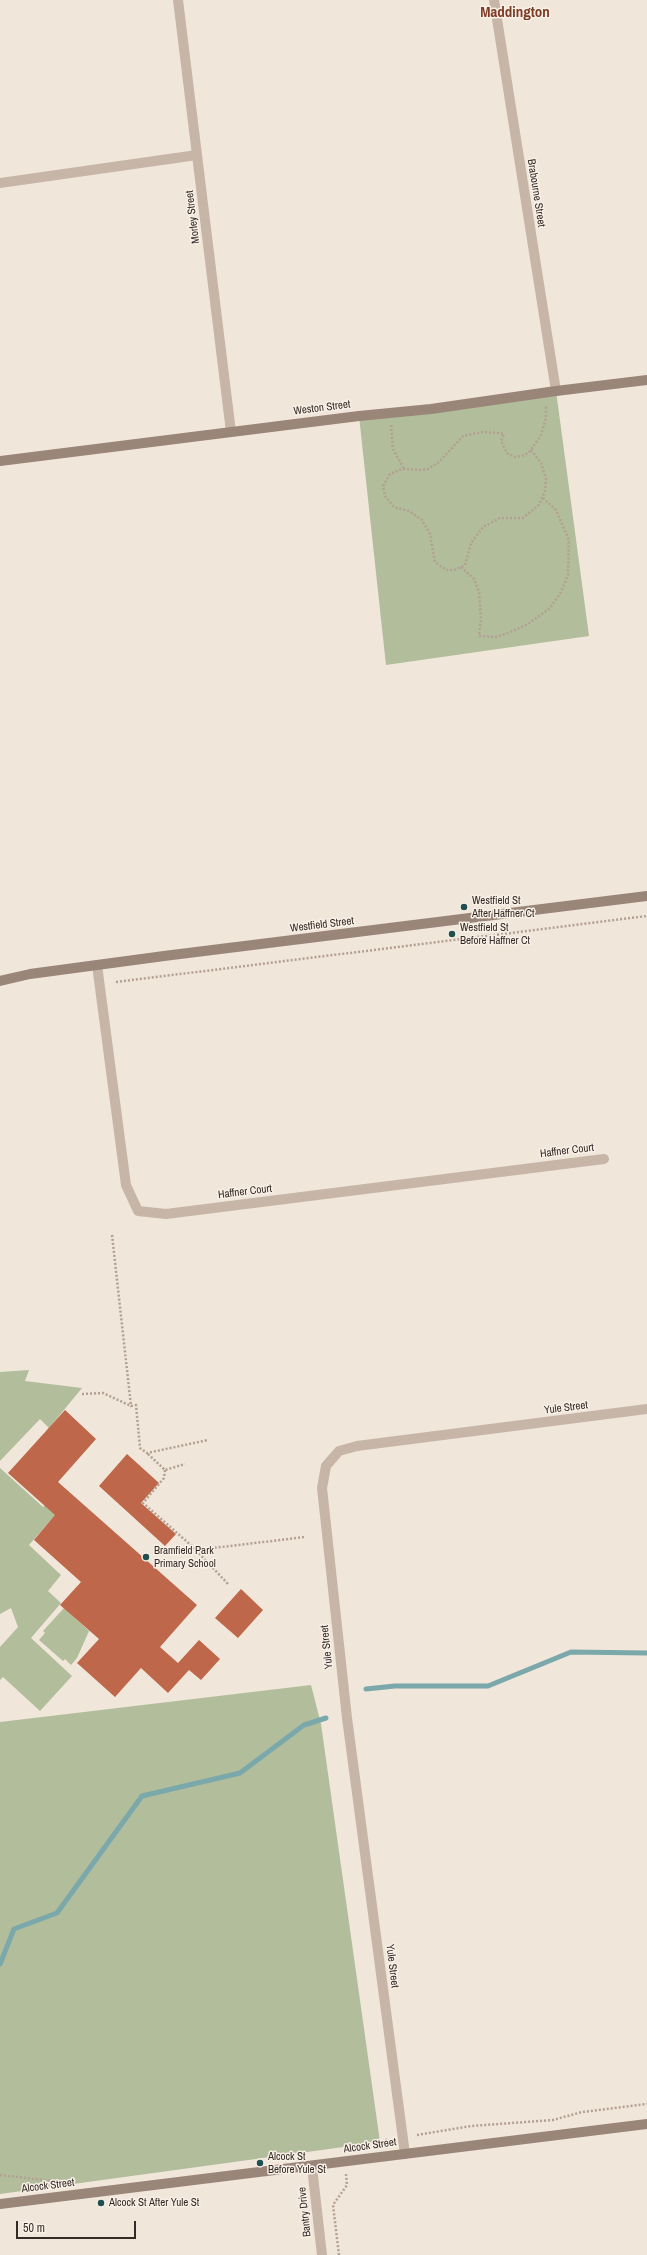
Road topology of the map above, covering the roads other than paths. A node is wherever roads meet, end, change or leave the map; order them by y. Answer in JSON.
{"nodes":[{"id":1,"x":178,"y":0,"type":"edge"},
{"id":2,"x":494,"y":0,"type":"edge"},
{"id":3,"x":197,"y":155,"type":"junction"},
{"id":4,"x":0,"y":183,"type":"edge"},
{"id":5,"x":647,"y":380,"type":"edge"},
{"id":6,"x":556,"y":391,"type":"junction"},
{"id":7,"x":232,"y":432,"type":"junction"},
{"id":8,"x":0,"y":461,"type":"edge"},
{"id":9,"x":647,"y":896,"type":"edge"},
{"id":10,"x":97,"y":965,"type":"junction"},
{"id":11,"x":0,"y":981,"type":"edge"},
{"id":12,"x":604,"y":1159,"type":"dead end"},
{"id":13,"x":647,"y":1409,"type":"edge"},
{"id":14,"x":647,"y":2124,"type":"edge"},
{"id":15,"x":405,"y":2154,"type":"junction"},
{"id":16,"x":312,"y":2167,"type":"junction"},
{"id":17,"x":0,"y":2204,"type":"edge"},
{"id":18,"x":322,"y":2255,"type":"edge"}],
"edges":[{"from":1,"to":3,"type":"street","name":"Morley Street"},
{"from":2,"to":6,"type":"street","name":"Brabourne Street"},
{"from":3,"to":4,"type":"street"},
{"from":3,"to":7,"type":"street","name":"Morley Street"},
{"from":5,"to":6,"type":"main road","name":"Weston Street"},
{"from":6,"to":7,"type":"main road","name":"Weston Street"},
{"from":7,"to":8,"type":"main road","name":"Weston Street"},
{"from":9,"to":10,"type":"main road","name":"Westfield Street"},
{"from":10,"to":11,"type":"main road","name":"Westfield Street"},
{"from":10,"to":12,"type":"street","name":"Haffner Court"},
{"from":13,"to":15,"type":"street","name":"Yule Street"},
{"from":14,"to":15,"type":"main road","name":"Alcock Street"},
{"from":15,"to":16,"type":"main road","name":"Alcock Street"},
{"from":16,"to":17,"type":"main road","name":"Alcock Street"},
{"from":16,"to":18,"type":"street","name":"Bantry Drive"}]}
